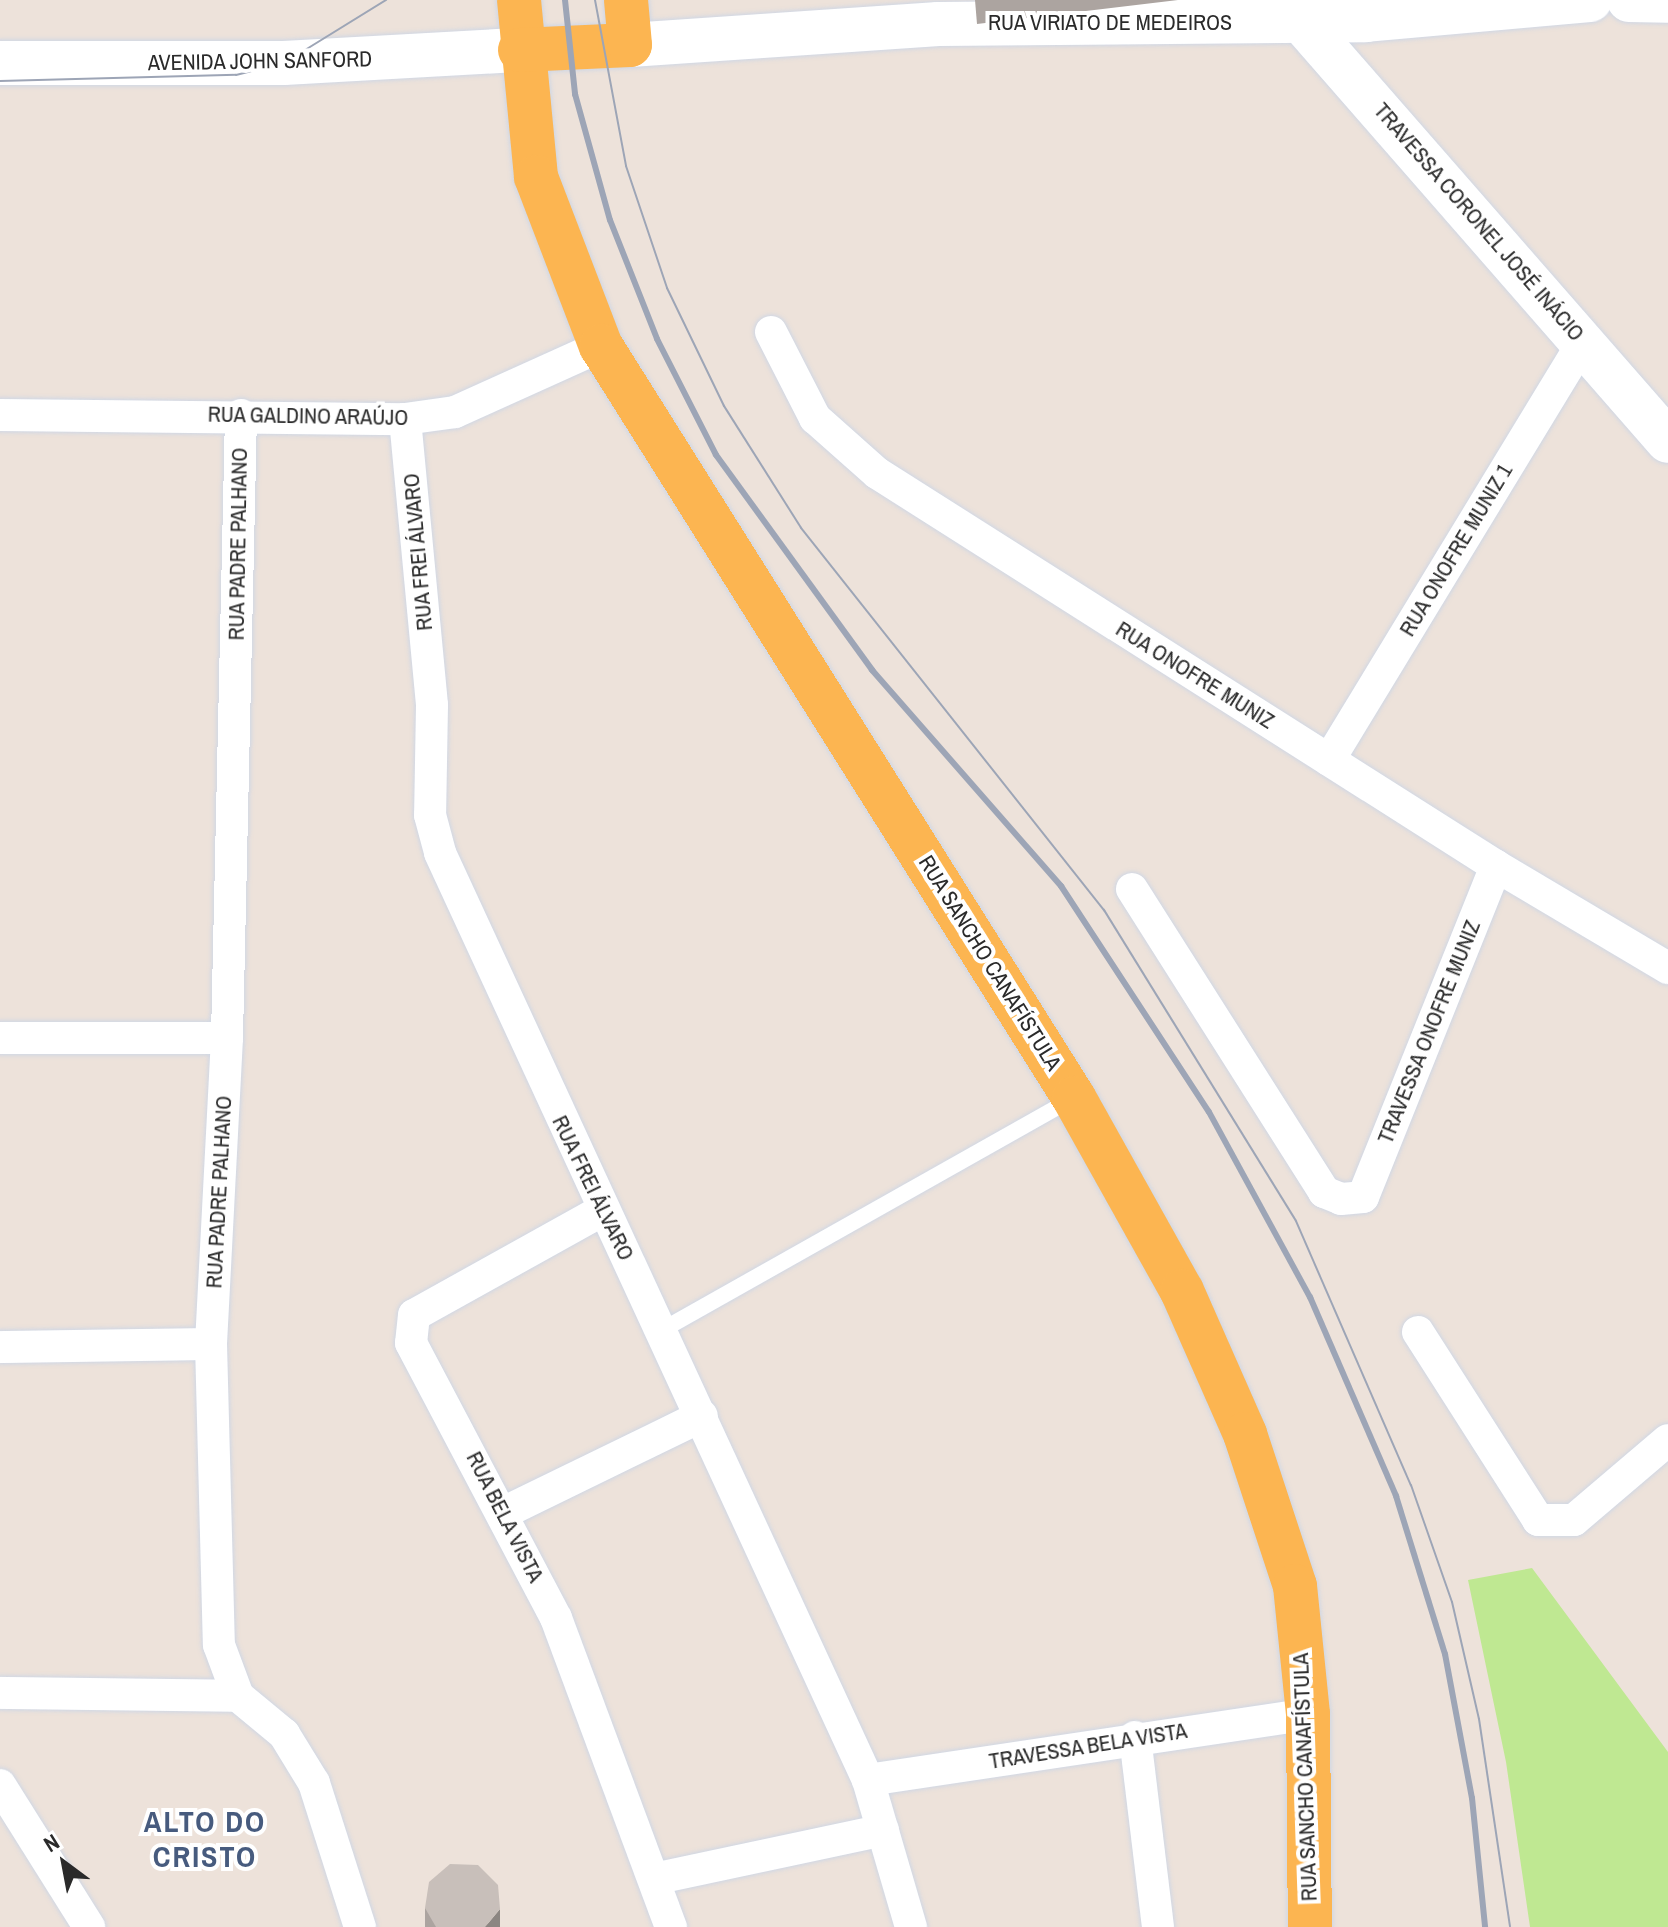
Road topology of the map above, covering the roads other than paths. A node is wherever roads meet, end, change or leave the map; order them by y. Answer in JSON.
{"nodes":[{"id":1,"x":519,"y":0,"type":"edge"},
{"id":2,"x":626,"y":0,"type":"edge"},
{"id":3,"x":1590,"y":0,"type":"edge"},
{"id":4,"x":1629,"y":0,"type":"edge"},
{"id":5,"x":1668,"y":1,"type":"edge"},
{"id":6,"x":1302,"y":11,"type":"edge"},
{"id":7,"x":937,"y":12,"type":"edge"},
{"id":8,"x":630,"y":45,"type":"junction"},
{"id":9,"x":520,"y":50,"type":"junction"},
{"id":10,"x":0,"y":63,"type":"edge"},
{"id":11,"x":771,"y":332,"type":"dead end"},
{"id":12,"x":1584,"y":341,"type":"junction"},
{"id":13,"x":601,"y":346,"type":"junction"},
{"id":14,"x":0,"y":415,"type":"edge"},
{"id":15,"x":241,"y":415,"type":"junction"},
{"id":16,"x":405,"y":419,"type":"junction"},
{"id":17,"x":1668,"y":441,"type":"edge"},
{"id":18,"x":1329,"y":760,"type":"junction"},
{"id":19,"x":1496,"y":866,"type":"junction"},
{"id":20,"x":1132,"y":889,"type":"dead end"},
{"id":21,"x":1668,"y":968,"type":"edge"},
{"id":22,"x":0,"y":1038,"type":"edge"},
{"id":23,"x":227,"y":1038,"type":"junction"},
{"id":24,"x":1074,"y":1098,"type":"junction"},
{"id":25,"x":603,"y":1210,"type":"junction"},
{"id":26,"x":662,"y":1330,"type":"junction"},
{"id":27,"x":1418,"y":1332,"type":"dead end"},
{"id":28,"x":211,"y":1344,"type":"junction"},
{"id":29,"x":0,"y":1347,"type":"edge"},
{"id":30,"x":702,"y":1416,"type":"junction"},
{"id":31,"x":1666,"y":1445,"type":"edge"},
{"id":32,"x":505,"y":1512,"type":"junction"},
{"id":33,"x":0,"y":1693,"type":"edge"},
{"id":34,"x":238,"y":1696,"type":"junction"},
{"id":35,"x":1308,"y":1714,"type":"junction"},
{"id":36,"x":1135,"y":1737,"type":"junction"},
{"id":37,"x":868,"y":1780,"type":"junction"},
{"id":38,"x":3,"y":1795,"type":"edge"},
{"id":39,"x":883,"y":1830,"type":"junction"},
{"id":40,"x":658,"y":1878,"type":"junction"},
{"id":41,"x":89,"y":1927,"type":"edge"},
{"id":42,"x":360,"y":1927,"type":"edge"},
{"id":43,"x":671,"y":1927,"type":"edge"},
{"id":44,"x":911,"y":1927,"type":"edge"},
{"id":45,"x":1158,"y":1927,"type":"edge"},
{"id":46,"x":1310,"y":1927,"type":"edge"}],
"edges":[{"from":1,"to":9,"type":"main road","name":"RUA SANCHO CANAFÍSTULA"},
{"from":2,"to":8,"type":"main road"},
{"from":3,"to":6,"type":"main road","name":"RUA VIRIATO DE MEDEIROS"},
{"from":4,"to":5,"type":"main road"},
{"from":6,"to":7,"type":"main road","name":"RUA VIRIATO DE MEDEIROS"},
{"from":6,"to":12,"type":"main road","name":"TRAVESSA CORONEL JOSÉ INÁCIO"},
{"from":7,"to":8,"type":"main road","name":"RUA VIRIATO DE MEDEIROS"},
{"from":8,"to":9,"type":"main road"},
{"from":9,"to":10,"type":"main road","name":"AVENIDA JOHN SANFORD"},
{"from":9,"to":13,"type":"main road","name":"RUA SANCHO CANAFÍSTULA"},
{"from":11,"to":18,"type":"street","name":"RUA ONOFRE MUNIZ"},
{"from":12,"to":17,"type":"main road","name":"TRAVESSA CORONEL JOSÉ INÁCIO"},
{"from":12,"to":18,"type":"street","name":"RUA ONOFRE MUNIZ 1"},
{"from":13,"to":16,"type":"street","name":"RUA GALDINO ARAÚJO"},
{"from":13,"to":24,"type":"main road","name":"RUA SANCHO CANAFÍSTULA"},
{"from":14,"to":15,"type":"street","name":"RUA GALDINO ARAÚJO"},
{"from":15,"to":16,"type":"street","name":"RUA GALDINO ARAÚJO"},
{"from":15,"to":23,"type":"street","name":"RUA PADRE PALHANO"},
{"from":16,"to":25,"type":"street","name":"RUA FREI ÁLVARO"},
{"from":18,"to":19,"type":"street","name":"RUA ONOFRE MUNIZ"},
{"from":19,"to":20,"type":"street","name":"TRAVESSA ONOFRE MUNIZ"},
{"from":19,"to":21,"type":"street","name":"RUA ONOFRE MUNIZ"},
{"from":22,"to":23,"type":"street"},
{"from":23,"to":28,"type":"street","name":"RUA PADRE PALHANO"},
{"from":24,"to":26,"type":"lane"},
{"from":24,"to":35,"type":"main road","name":"RUA SANCHO CANAFÍSTULA"},
{"from":25,"to":26,"type":"street","name":"RUA FREI ÁLVARO"},
{"from":25,"to":32,"type":"street","name":"RUA BELA VISTA"},
{"from":26,"to":30,"type":"street","name":"RUA FREI ÁLVARO"},
{"from":27,"to":31,"type":"street"},
{"from":28,"to":29,"type":"street"},
{"from":28,"to":34,"type":"street","name":"RUA PADRE PALHANO"},
{"from":30,"to":32,"type":"street"},
{"from":30,"to":37,"type":"street","name":"RUA FREI ÁLVARO"},
{"from":32,"to":40,"type":"street","name":"RUA BELA VISTA"},
{"from":33,"to":34,"type":"street"},
{"from":34,"to":42,"type":"street"},
{"from":35,"to":36,"type":"street","name":"TRAVESSA BELA VISTA"},
{"from":35,"to":46,"type":"main road","name":"RUA SANCHO CANAFÍSTULA"},
{"from":36,"to":37,"type":"street","name":"TRAVESSA BELA VISTA"},
{"from":36,"to":45,"type":"street"},
{"from":37,"to":39,"type":"street","name":"RUA FREI ÁLVARO"},
{"from":38,"to":41,"type":"street"},
{"from":39,"to":40,"type":"street"},
{"from":39,"to":44,"type":"street","name":"RUA FREI ÁLVARO"},
{"from":40,"to":43,"type":"street","name":"RUA BELA VISTA"}]}
